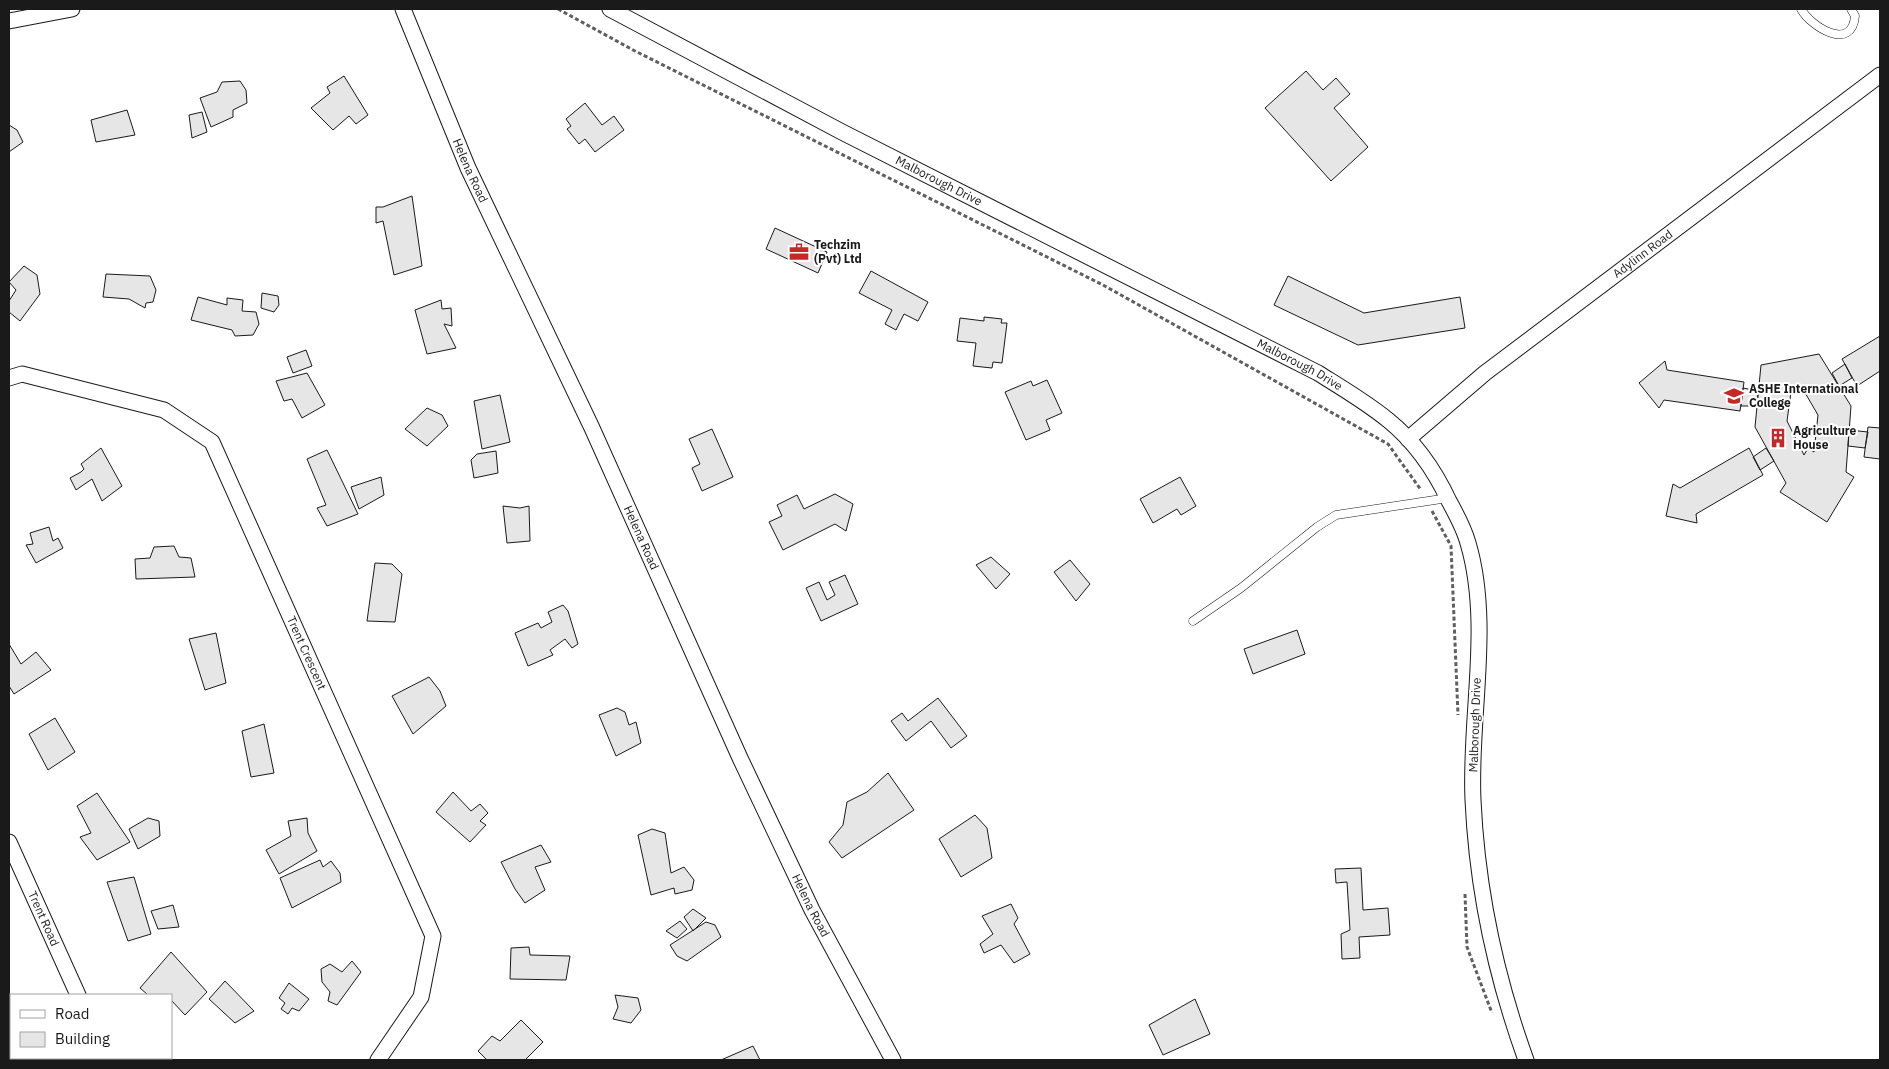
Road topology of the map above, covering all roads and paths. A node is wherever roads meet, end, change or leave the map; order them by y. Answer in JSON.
{"nodes":[{"id":1,"x":72,"y":9,"type":"edge"},
{"id":2,"x":403,"y":9,"type":"edge"},
{"id":3,"x":558,"y":9,"type":"edge"},
{"id":4,"x":610,"y":9,"type":"edge"},
{"id":5,"x":1801,"y":9,"type":"edge"},
{"id":6,"x":1851,"y":9,"type":"edge"},
{"id":7,"x":9,"y":21,"type":"edge"},
{"id":8,"x":1880,"y":74,"type":"edge"},
{"id":9,"x":9,"y":378,"type":"edge"},
{"id":10,"x":1408,"y":439,"type":"junction"},
{"id":11,"x":1448,"y":498,"type":"junction"},
{"id":12,"x":1427,"y":501,"type":"junction"},
{"id":13,"x":1193,"y":620,"type":"dead end"},
{"id":14,"x":1458,"y":725,"type":"dead end"},
{"id":15,"x":9,"y":842,"type":"edge"},
{"id":16,"x":1465,"y":889,"type":"dead end"},
{"id":17,"x":78,"y":994,"type":"edge"},
{"id":18,"x":1494,"y":1017,"type":"dead end"},
{"id":19,"x":378,"y":1060,"type":"edge"},
{"id":20,"x":892,"y":1060,"type":"edge"},
{"id":21,"x":1526,"y":1060,"type":"edge"}],
"edges":[{"from":1,"to":7,"type":"street"},
{"from":2,"to":20,"type":"street","name":"Helena Road"},
{"from":3,"to":12,"type":"path"},
{"from":4,"to":10,"type":"street","name":"Malborough Drive"},
{"from":5,"to":6,"type":"lane"},
{"from":8,"to":10,"type":"street","name":"Adylinn Road"},
{"from":9,"to":19,"type":"street","name":"Trent Crescent"},
{"from":10,"to":11,"type":"street","name":"Malborough Drive"},
{"from":11,"to":12,"type":"lane"},
{"from":11,"to":21,"type":"street","name":"Malborough Drive"},
{"from":12,"to":13,"type":"lane"},
{"from":12,"to":14,"type":"path"},
{"from":15,"to":17,"type":"street","name":"Trent Road"},
{"from":16,"to":18,"type":"path"}]}
